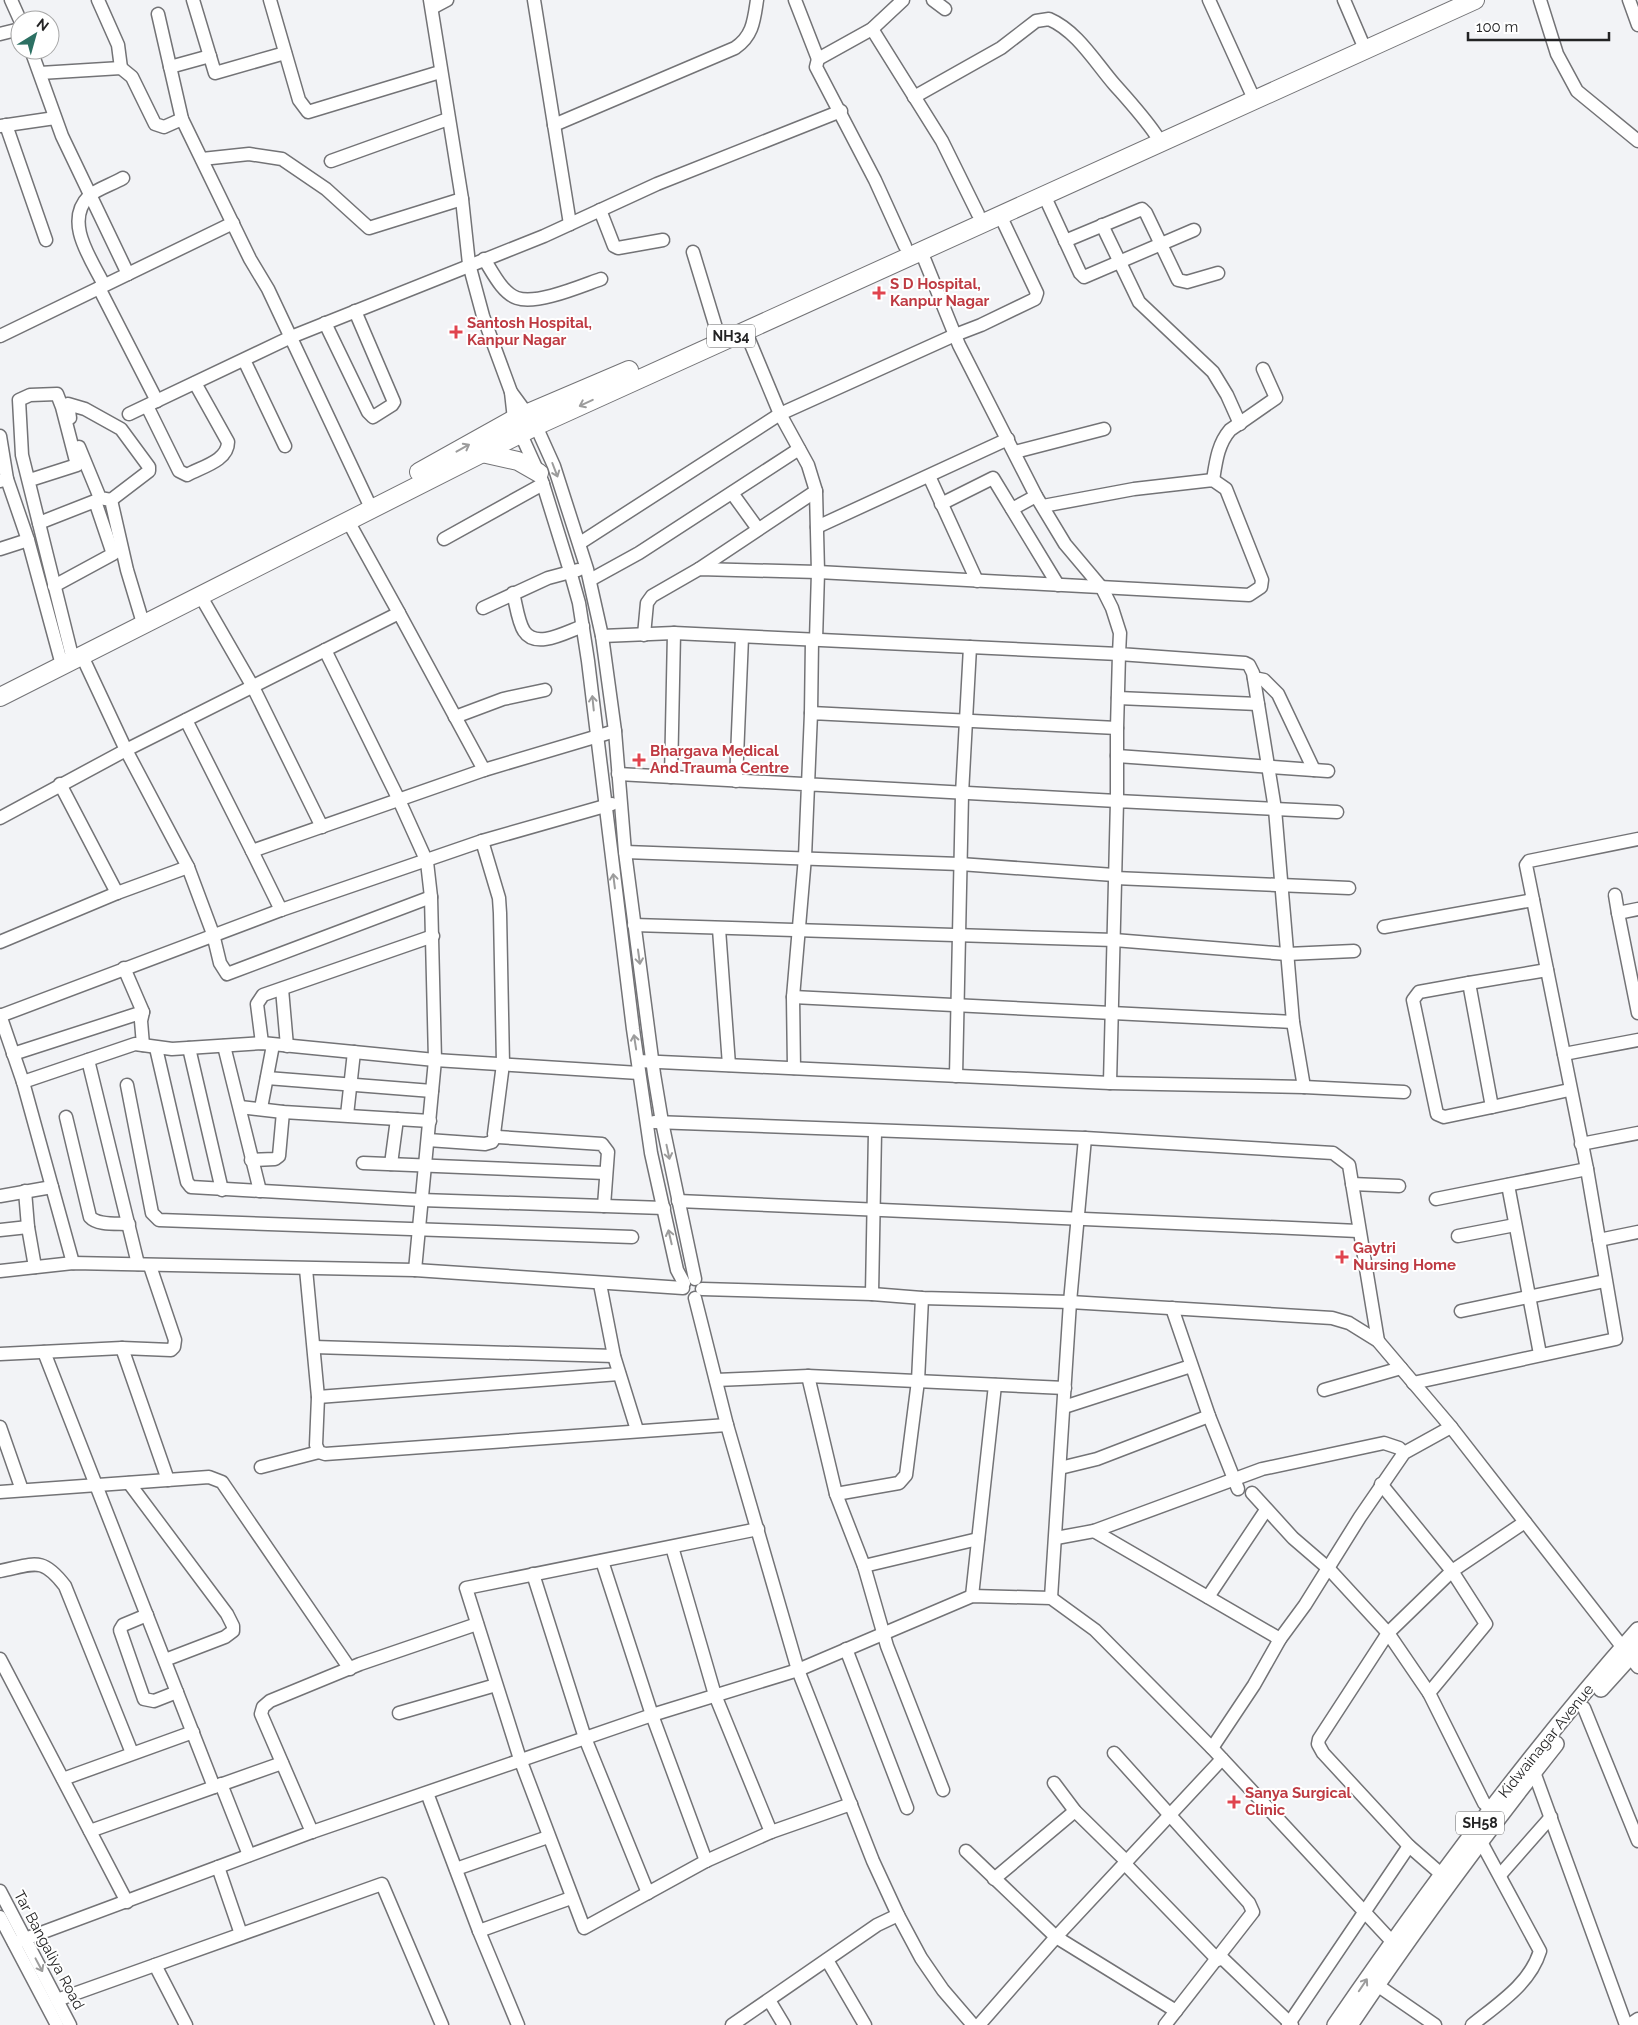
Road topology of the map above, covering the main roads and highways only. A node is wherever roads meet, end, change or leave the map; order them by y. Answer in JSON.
{"nodes":[{"id":1,"x":1447,"y":0,"type":"edge"},
{"id":2,"x":1475,"y":0,"type":"edge"},
{"id":3,"x":1363,"y":43,"type":"junction"},
{"id":4,"x":1252,"y":94,"type":"junction"},
{"id":5,"x":913,"y":248,"type":"junction"},
{"id":6,"x":525,"y":423,"type":"junction"},
{"id":7,"x":482,"y":453,"type":"junction"},
{"id":8,"x":541,"y":478,"type":"road end"},
{"id":9,"x":370,"y":506,"type":"junction"},
{"id":10,"x":142,"y":620,"type":"junction"},
{"id":11,"x":70,"y":657,"type":"junction"},
{"id":12,"x":0,"y":686,"type":"edge"},
{"id":13,"x":0,"y":697,"type":"edge"},
{"id":14,"x":1638,"y":1630,"type":"edge"},
{"id":15,"x":1632,"y":1655,"type":"edge"},
{"id":16,"x":1494,"y":1813,"type":"junction"},
{"id":17,"x":1445,"y":1879,"type":"junction"},
{"id":18,"x":1396,"y":1946,"type":"junction"},
{"id":19,"x":1335,"y":2025,"type":"edge"},
{"id":20,"x":1350,"y":2025,"type":"edge"}],
"edges":[{"from":1,"to":3,"type":"highway","number":"NH34"},
{"from":2,"to":3,"type":"highway","number":"NH34"},
{"from":3,"to":4,"type":"highway","number":"NH34"},
{"from":4,"to":5,"type":"highway","number":"NH34"},
{"from":4,"to":5,"type":"highway","number":"NH34"},
{"from":5,"to":6,"type":"highway","number":"NH34"},
{"from":5,"to":6,"type":"highway","number":"NH34","one_way":true},
{"from":6,"to":7,"type":"highway","number":"NH34"},
{"from":9,"to":6,"type":"highway","number":"NH34","one_way":true},
{"from":7,"to":8,"type":"highway"},
{"from":7,"to":9,"type":"highway","number":"NH34"},
{"from":9,"to":10,"type":"highway","number":"NH34"},
{"from":9,"to":10,"type":"highway","number":"NH34"},
{"from":10,"to":11,"type":"highway","number":"NH34"},
{"from":11,"to":12,"type":"highway","number":"NH34"},
{"from":11,"to":13,"type":"highway","number":"NH34"},
{"from":14,"to":15,"type":"main road","name":"Kidwainagar Avenue","number":"SH58"},
{"from":15,"to":16,"type":"main road","name":"Kidwainagar Avenue","number":"SH58"},
{"from":15,"to":16,"type":"main road","name":"Kidwainagar Avenue","number":"SH58"},
{"from":16,"to":17,"type":"main road","name":"Kidwainagar Avenue","number":"SH58"},
{"from":16,"to":17,"type":"main road","name":"Kidwainagar Avenue","number":"SH58"},
{"from":17,"to":18,"type":"main road","name":"Kidwainagar Avenue","number":"SH58"},
{"from":19,"to":18,"type":"main road","name":"Kidwainagar Avenue","number":"SH58","one_way":true},
{"from":18,"to":20,"type":"main road","name":"Kidwainagar Avenue","number":"SH58"}]}
